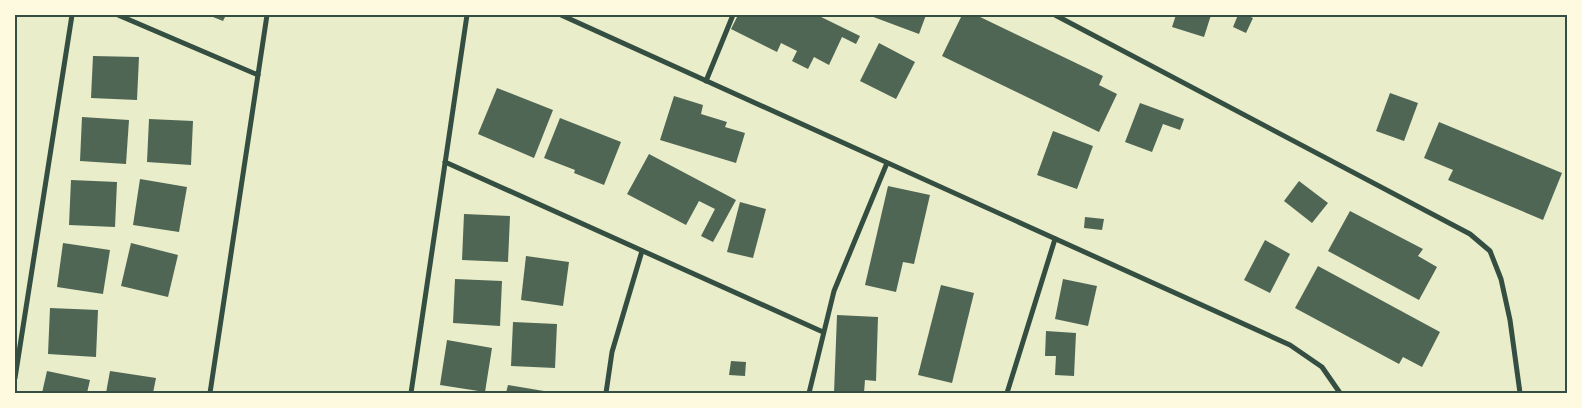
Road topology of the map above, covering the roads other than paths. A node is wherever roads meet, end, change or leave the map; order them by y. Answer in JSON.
{"nodes":[{"id":1,"x":72,"y":15,"type":"edge"},
{"id":2,"x":118,"y":15,"type":"edge"},
{"id":3,"x":267,"y":15,"type":"edge"},
{"id":4,"x":467,"y":15,"type":"edge"},
{"id":5,"x":561,"y":15,"type":"edge"},
{"id":6,"x":733,"y":15,"type":"edge"},
{"id":7,"x":1055,"y":15,"type":"edge"},
{"id":8,"x":258,"y":75,"type":"junction"},
{"id":9,"x":706,"y":81,"type":"junction"},
{"id":10,"x":445,"y":162,"type":"junction"},
{"id":11,"x":887,"y":163,"type":"junction"},
{"id":12,"x":1055,"y":238,"type":"junction"},
{"id":13,"x":642,"y":251,"type":"junction"},
{"id":14,"x":823,"y":332,"type":"junction"},
{"id":15,"x":15,"y":378,"type":"edge"},
{"id":16,"x":210,"y":393,"type":"edge"},
{"id":17,"x":411,"y":393,"type":"edge"},
{"id":18,"x":606,"y":393,"type":"edge"},
{"id":19,"x":809,"y":393,"type":"edge"},
{"id":20,"x":1007,"y":393,"type":"edge"},
{"id":21,"x":1340,"y":393,"type":"edge"},
{"id":22,"x":1520,"y":393,"type":"edge"}],
"edges":[{"from":1,"to":15,"type":"street"},
{"from":2,"to":8,"type":"street"},
{"from":3,"to":8,"type":"street"},
{"from":4,"to":10,"type":"street"},
{"from":5,"to":9,"type":"street"},
{"from":6,"to":9,"type":"street"},
{"from":7,"to":22,"type":"street"},
{"from":8,"to":16,"type":"street"},
{"from":9,"to":11,"type":"street"},
{"from":10,"to":13,"type":"street"},
{"from":10,"to":17,"type":"street"},
{"from":11,"to":12,"type":"street"},
{"from":11,"to":14,"type":"street"},
{"from":12,"to":20,"type":"street"},
{"from":12,"to":21,"type":"street"},
{"from":13,"to":14,"type":"street"},
{"from":13,"to":18,"type":"street"},
{"from":14,"to":19,"type":"street"}]}
